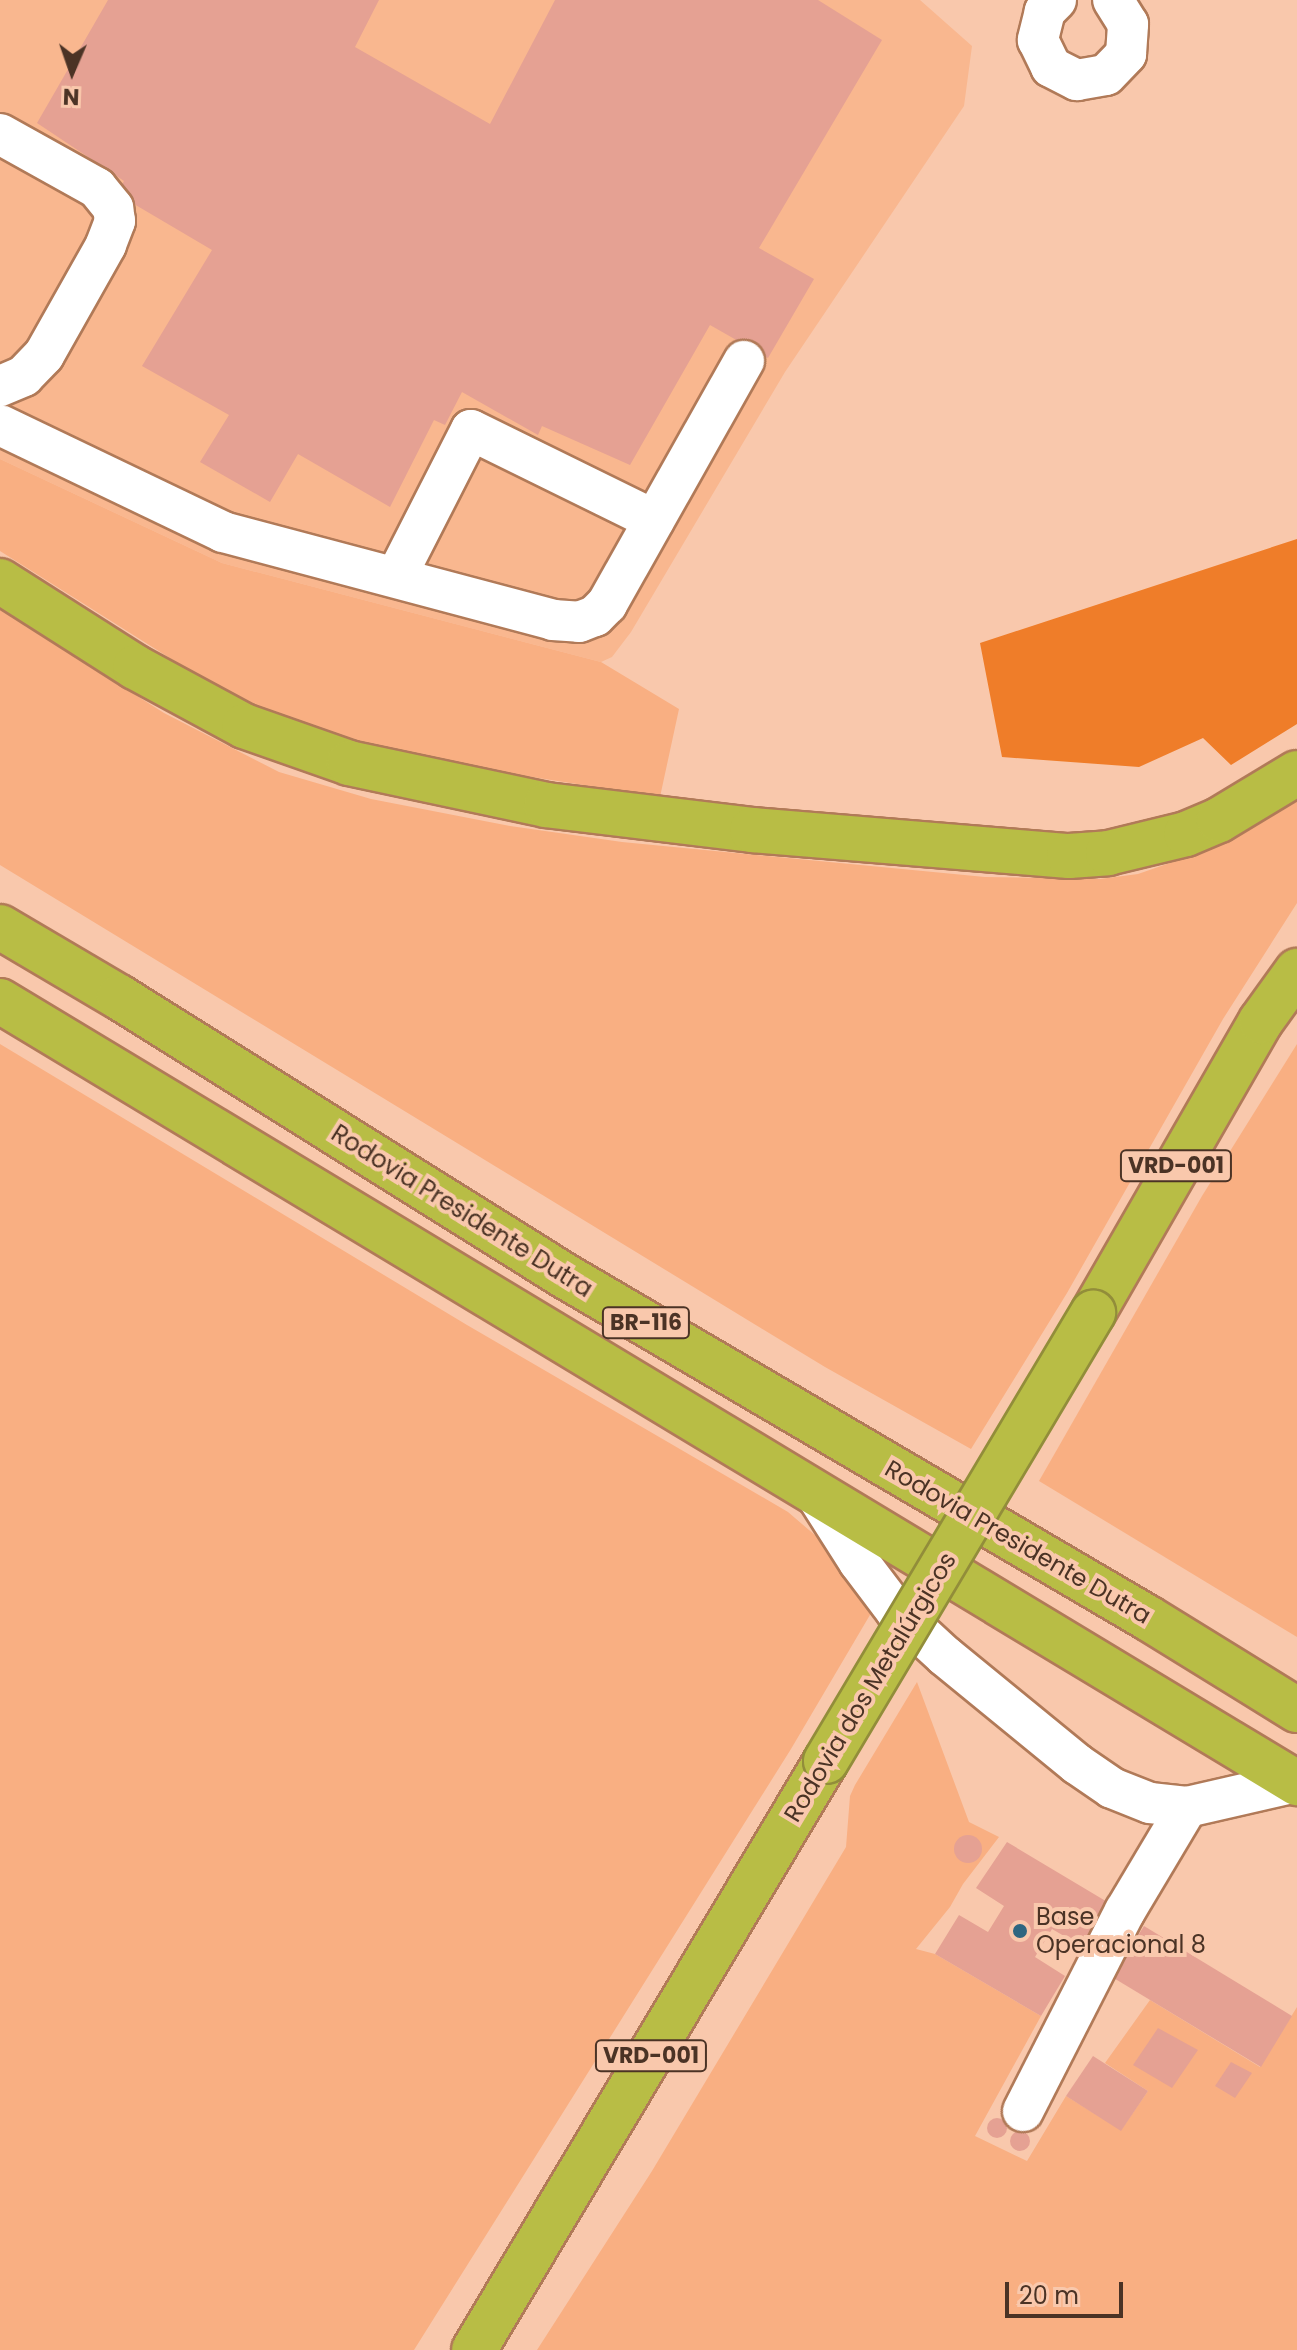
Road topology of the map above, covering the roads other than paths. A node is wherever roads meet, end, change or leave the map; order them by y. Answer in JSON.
{"nodes":[{"id":1,"x":1113,"y":0,"type":"edge"},
{"id":2,"x":1049,"y":2,"type":"edge"},
{"id":3,"x":0,"y":134,"type":"edge"},
{"id":4,"x":744,"y":361,"type":"dead end"},
{"id":5,"x":0,"y":386,"type":"edge"},
{"id":6,"x":0,"y":425,"type":"edge"},
{"id":7,"x":654,"y":520,"type":"junction"},
{"id":8,"x":396,"y":577,"type":"junction"},
{"id":9,"x":0,"y":581,"type":"edge"},
{"id":10,"x":1297,"y":773,"type":"edge"},
{"id":11,"x":0,"y":927,"type":"edge"},
{"id":12,"x":1297,"y":944,"type":"edge"},
{"id":13,"x":1297,"y":971,"type":"edge"},
{"id":14,"x":0,"y":1001,"type":"edge"},
{"id":15,"x":1261,"y":1021,"type":"junction"},
{"id":16,"x":817,"y":1496,"type":"junction"},
{"id":17,"x":1297,"y":1710,"type":"edge"},
{"id":18,"x":1296,"y":1782,"type":"edge"},
{"id":19,"x":1187,"y":1807,"type":"junction"},
{"id":20,"x":1023,"y":2111,"type":"dead end"},
{"id":21,"x":474,"y":2350,"type":"edge"}],
"edges":[{"from":1,"to":2,"type":"lane"},
{"from":3,"to":5,"type":"lane"},
{"from":4,"to":7,"type":"lane"},
{"from":6,"to":8,"type":"lane"},
{"from":7,"to":8,"type":"lane"},
{"from":7,"to":8,"type":"lane"},
{"from":9,"to":10,"type":"highway"},
{"from":11,"to":17,"type":"highway","name":"Rodovia Presidente Dutra","number":"BR-116"},
{"from":12,"to":15,"type":"highway","name":"Rodovia dos Metalúrgicos","number":"VRD-001"},
{"from":13,"to":15,"type":"highway","name":"Rodovia dos Metalúrgicos","number":"VRD-001"},
{"from":14,"to":16,"type":"highway","number":"BR-116"},
{"from":15,"to":21,"type":"highway","name":"Rodovia dos Metalúrgicos","number":"VRD-001","bridge":true},
{"from":16,"to":18,"type":"highway","number":"BR-116"},
{"from":16,"to":19,"type":"lane"},
{"from":18,"to":19,"type":"lane"},
{"from":19,"to":20,"type":"lane"}]}
